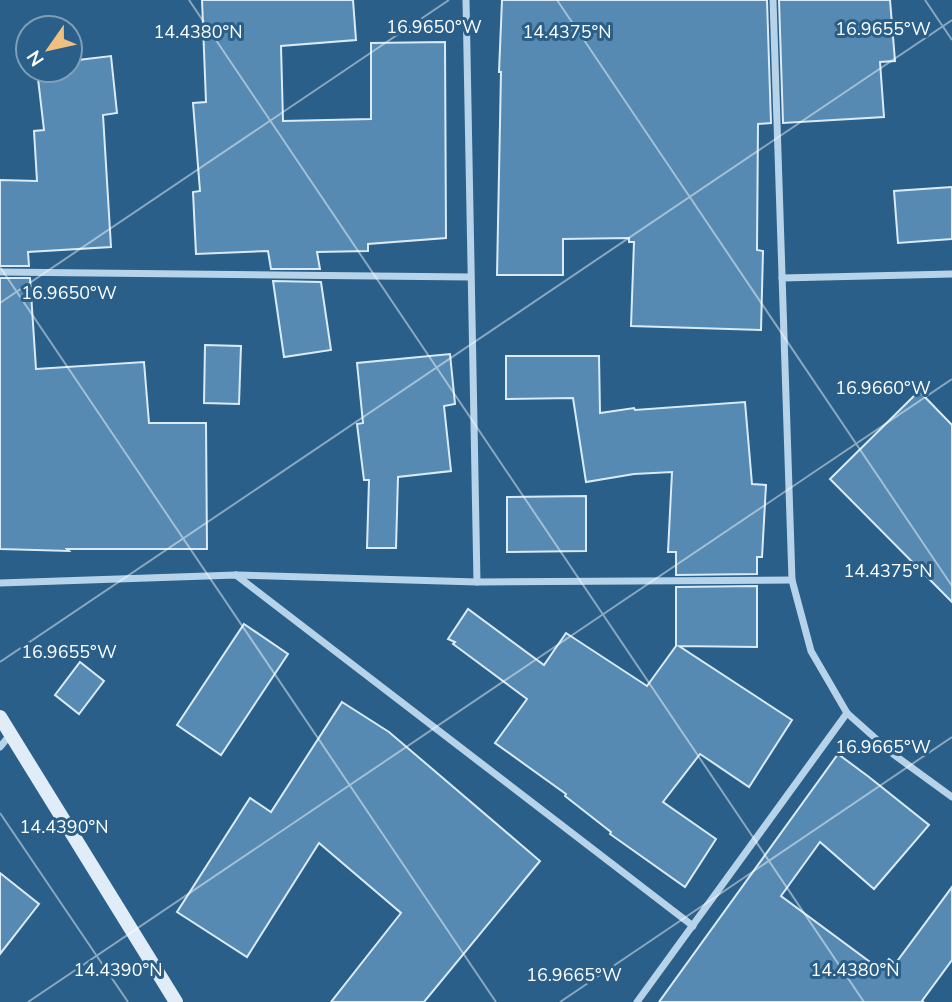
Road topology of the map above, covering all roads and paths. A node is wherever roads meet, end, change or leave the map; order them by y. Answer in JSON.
{"nodes":[{"id":1,"x":466,"y":0,"type":"edge"},
{"id":2,"x":773,"y":0,"type":"edge"},
{"id":3,"x":0,"y":272,"type":"edge"},
{"id":4,"x":952,"y":274,"type":"edge"},
{"id":5,"x":470,"y":277,"type":"junction"},
{"id":6,"x":782,"y":278,"type":"junction"},
{"id":7,"x":236,"y":575,"type":"junction"},
{"id":8,"x":792,"y":580,"type":"junction"},
{"id":9,"x":477,"y":582,"type":"junction"},
{"id":10,"x":0,"y":583,"type":"edge"},
{"id":11,"x":847,"y":713,"type":"junction"},
{"id":12,"x":0,"y":717,"type":"edge"},
{"id":13,"x":11,"y":735,"type":"junction"},
{"id":14,"x":0,"y":747,"type":"edge"},
{"id":15,"x":952,"y":797,"type":"edge"},
{"id":16,"x":693,"y":926,"type":"junction"},
{"id":17,"x":169,"y":999,"type":"edge"},
{"id":18,"x":637,"y":1002,"type":"edge"}],
"edges":[{"from":1,"to":5,"type":"street"},
{"from":2,"to":6,"type":"street"},
{"from":3,"to":5,"type":"street"},
{"from":4,"to":6,"type":"street"},
{"from":5,"to":9,"type":"street"},
{"from":6,"to":8,"type":"street"},
{"from":7,"to":9,"type":"street"},
{"from":7,"to":10,"type":"street"},
{"from":7,"to":16,"type":"street"},
{"from":8,"to":9,"type":"street"},
{"from":8,"to":11,"type":"street"},
{"from":11,"to":15,"type":"street"},
{"from":11,"to":16,"type":"street"},
{"from":12,"to":13,"type":"main road"},
{"from":13,"to":14,"type":"street"},
{"from":13,"to":17,"type":"main road"},
{"from":16,"to":18,"type":"street"}]}
